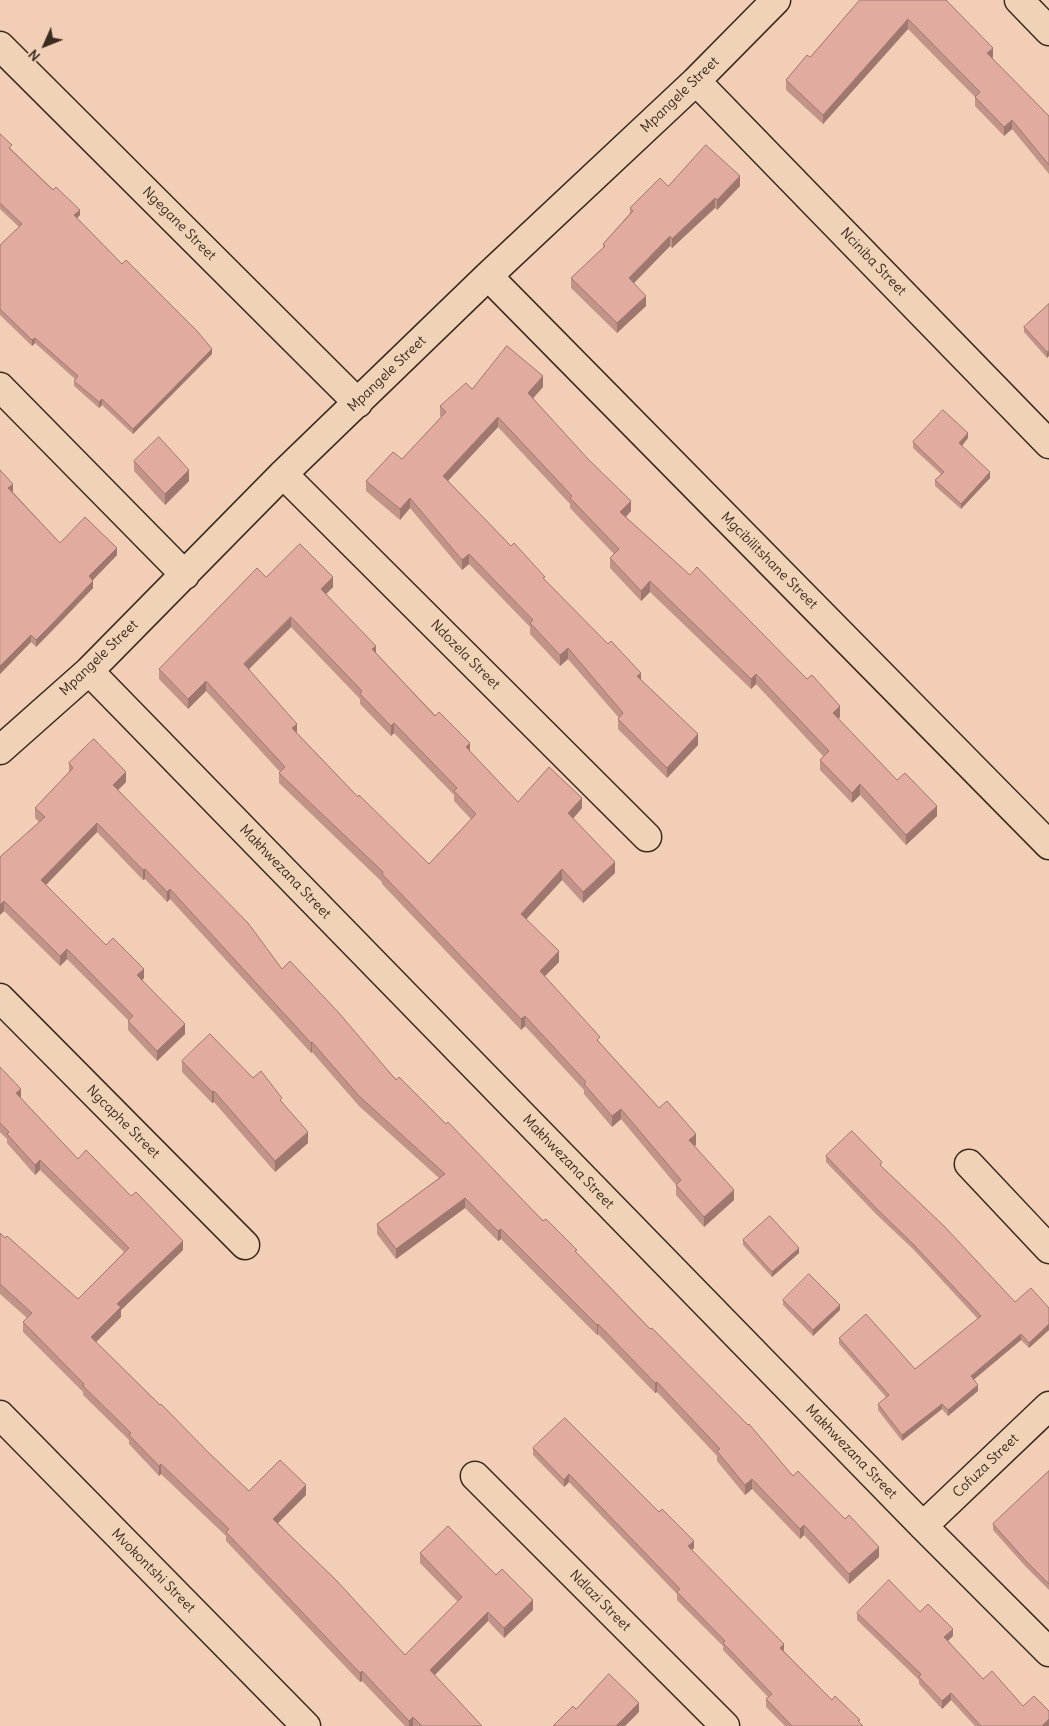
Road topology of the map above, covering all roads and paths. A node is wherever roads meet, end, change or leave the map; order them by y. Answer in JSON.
{"nodes":[{"id":1,"x":776,"y":0,"type":"edge"},
{"id":2,"x":1019,"y":0,"type":"edge"},
{"id":3,"x":1049,"y":31,"type":"edge"},
{"id":4,"x":0,"y":46,"type":"edge"},
{"id":5,"x":696,"y":81,"type":"junction"},
{"id":6,"x":488,"y":276,"type":"junction"},
{"id":7,"x":0,"y":387,"type":"edge"},
{"id":8,"x":358,"y":403,"type":"junction"},
{"id":9,"x":1049,"y":444,"type":"edge"},
{"id":10,"x":283,"y":474,"type":"junction"},
{"id":11,"x":185,"y":575,"type":"junction"},
{"id":12,"x":88,"y":671,"type":"junction"},
{"id":13,"x":3,"y":740,"type":"edge"},
{"id":14,"x":647,"y":837,"type":"dead end"},
{"id":15,"x":1049,"y":845,"type":"edge"},
{"id":16,"x":0,"y":998,"type":"edge"},
{"id":17,"x":970,"y":1164,"type":"dead end"},
{"id":18,"x":245,"y":1245,"type":"dead end"},
{"id":19,"x":1049,"y":1249,"type":"edge"},
{"id":20,"x":1049,"y":1406,"type":"edge"},
{"id":21,"x":0,"y":1415,"type":"edge"},
{"id":22,"x":475,"y":1476,"type":"dead end"},
{"id":23,"x":923,"y":1526,"type":"junction"},
{"id":24,"x":1049,"y":1652,"type":"edge"},
{"id":25,"x":721,"y":1725,"type":"edge"},
{"id":26,"x":306,"y":1726,"type":"edge"}],
"edges":[{"from":1,"to":5,"type":"street","name":"Mpangele Street"},
{"from":2,"to":3,"type":"street"},
{"from":4,"to":8,"type":"street","name":"Ngegane Street"},
{"from":5,"to":6,"type":"street","name":"Mpangele Street"},
{"from":5,"to":9,"type":"street","name":"Nciniba Street"},
{"from":6,"to":8,"type":"street","name":"Mpangele Street"},
{"from":6,"to":15,"type":"street","name":"Mgcibilitshane Street"},
{"from":7,"to":11,"type":"street"},
{"from":8,"to":10,"type":"street","name":"Mpangele Street"},
{"from":10,"to":11,"type":"street","name":"Mpangele Street"},
{"from":10,"to":14,"type":"street","name":"Ndozela Street"},
{"from":11,"to":12,"type":"street","name":"Mpangele Street"},
{"from":12,"to":13,"type":"street","name":"Mpangele Street"},
{"from":12,"to":23,"type":"street","name":"Makhwezana Street"},
{"from":16,"to":18,"type":"street","name":"Ngcaphe Street"},
{"from":17,"to":19,"type":"street"},
{"from":20,"to":23,"type":"street","name":"Cofuza Street"},
{"from":21,"to":26,"type":"street","name":"Mvokontshi Street"},
{"from":22,"to":25,"type":"street","name":"Ndlazi Street"},
{"from":23,"to":24,"type":"street","name":"Makhwezana Street"}]}
